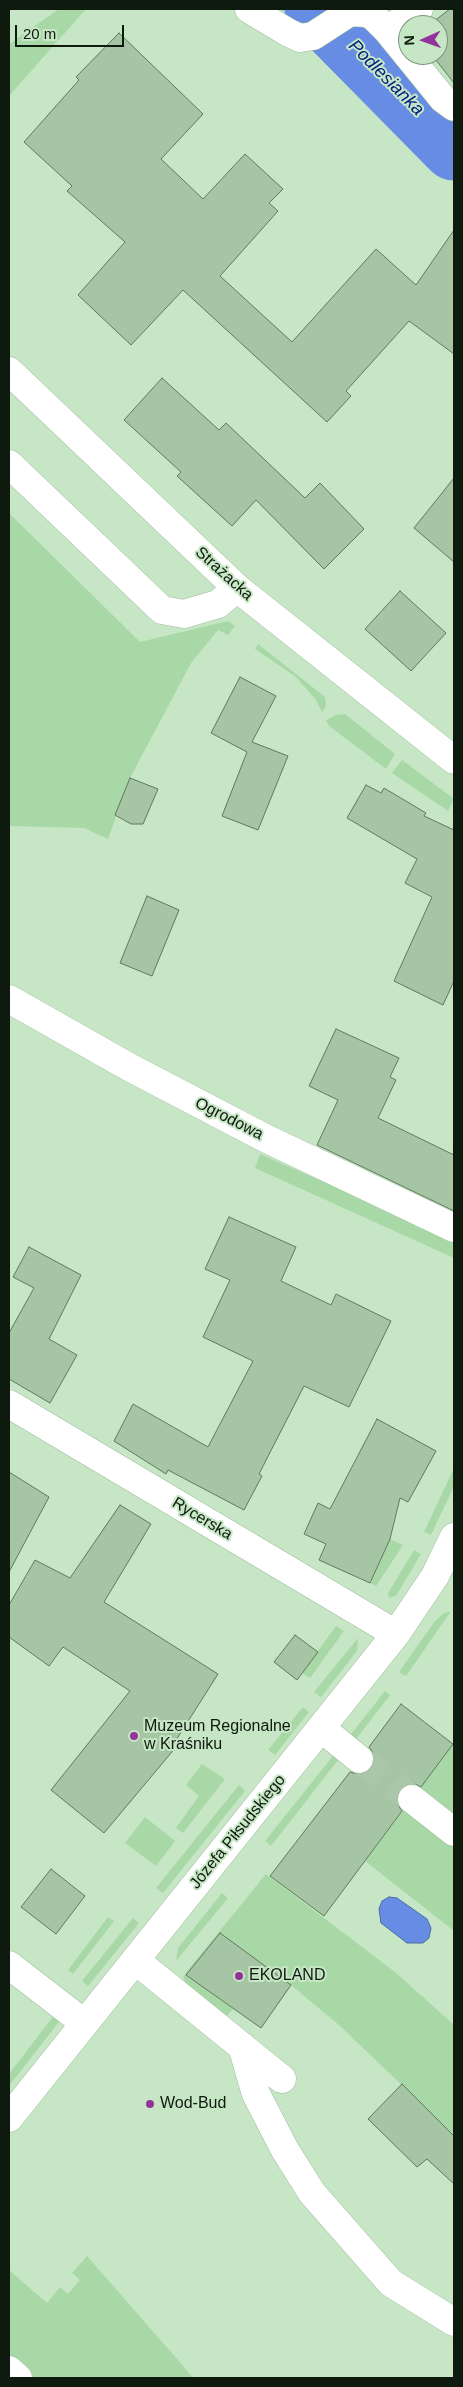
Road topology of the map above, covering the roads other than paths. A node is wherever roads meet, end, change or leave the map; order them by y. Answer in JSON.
{"nodes":[{"id":1,"x":249,"y":9,"type":"edge"},
{"id":2,"x":418,"y":9,"type":"edge"},
{"id":3,"x":387,"y":30,"type":"junction"},
{"id":4,"x":454,"y":107,"type":"edge"},
{"id":5,"x":9,"y":371,"type":"edge"},
{"id":6,"x":9,"y":464,"type":"edge"},
{"id":7,"x":237,"y":588,"type":"junction"},
{"id":8,"x":454,"y":760,"type":"edge"},
{"id":9,"x":9,"y":999,"type":"edge"},
{"id":10,"x":454,"y":1228,"type":"edge"},
{"id":11,"x":9,"y":1404,"type":"edge"},
{"id":12,"x":454,"y":1537,"type":"edge"},
{"id":13,"x":445,"y":1581,"type":"edge"},
{"id":14,"x":396,"y":1634,"type":"junction"},
{"id":15,"x":320,"y":1728,"type":"junction"},
{"id":16,"x":359,"y":1759,"type":"tunnel mouth"},
{"id":17,"x":412,"y":1799,"type":"tunnel mouth"},
{"id":18,"x":454,"y":1832,"type":"edge"},
{"id":19,"x":136,"y":1960,"type":"junction"},
{"id":20,"x":9,"y":1965,"type":"edge"},
{"id":21,"x":84,"y":2023,"type":"junction"},
{"id":22,"x":242,"y":2046,"type":"junction"},
{"id":23,"x":282,"y":2079,"type":"dead end"},
{"id":24,"x":9,"y":2118,"type":"edge"},
{"id":25,"x":454,"y":2322,"type":"edge"},
{"id":26,"x":9,"y":2370,"type":"edge"},
{"id":27,"x":18,"y":2378,"type":"edge"}],
"edges":[{"from":1,"to":3,"type":"street"},
{"from":2,"to":3,"type":"street"},
{"from":3,"to":4,"type":"street"},
{"from":5,"to":7,"type":"street","name":"Strażacka"},
{"from":6,"to":7,"type":"street"},
{"from":7,"to":8,"type":"street","name":"Strażacka"},
{"from":9,"to":10,"type":"street","name":"Ogrodowa"},
{"from":11,"to":14,"type":"street","name":"Rycerska"},
{"from":12,"to":13,"type":"street","name":"Józefa Piłsudskiego"},
{"from":13,"to":14,"type":"street","name":"Józefa Piłsudskiego"},
{"from":14,"to":15,"type":"street","name":"Józefa Piłsudskiego"},
{"from":15,"to":16,"type":"street"},
{"from":15,"to":19,"type":"street","name":"Józefa Piłsudskiego"},
{"from":17,"to":18,"type":"street"},
{"from":19,"to":21,"type":"street","name":"Józefa Piłsudskiego"},
{"from":19,"to":22,"type":"street"},
{"from":20,"to":21,"type":"street"},
{"from":21,"to":24,"type":"street","name":"Józefa Piłsudskiego"},
{"from":22,"to":23,"type":"street"},
{"from":22,"to":25,"type":"street"},
{"from":26,"to":27,"type":"street"}]}
